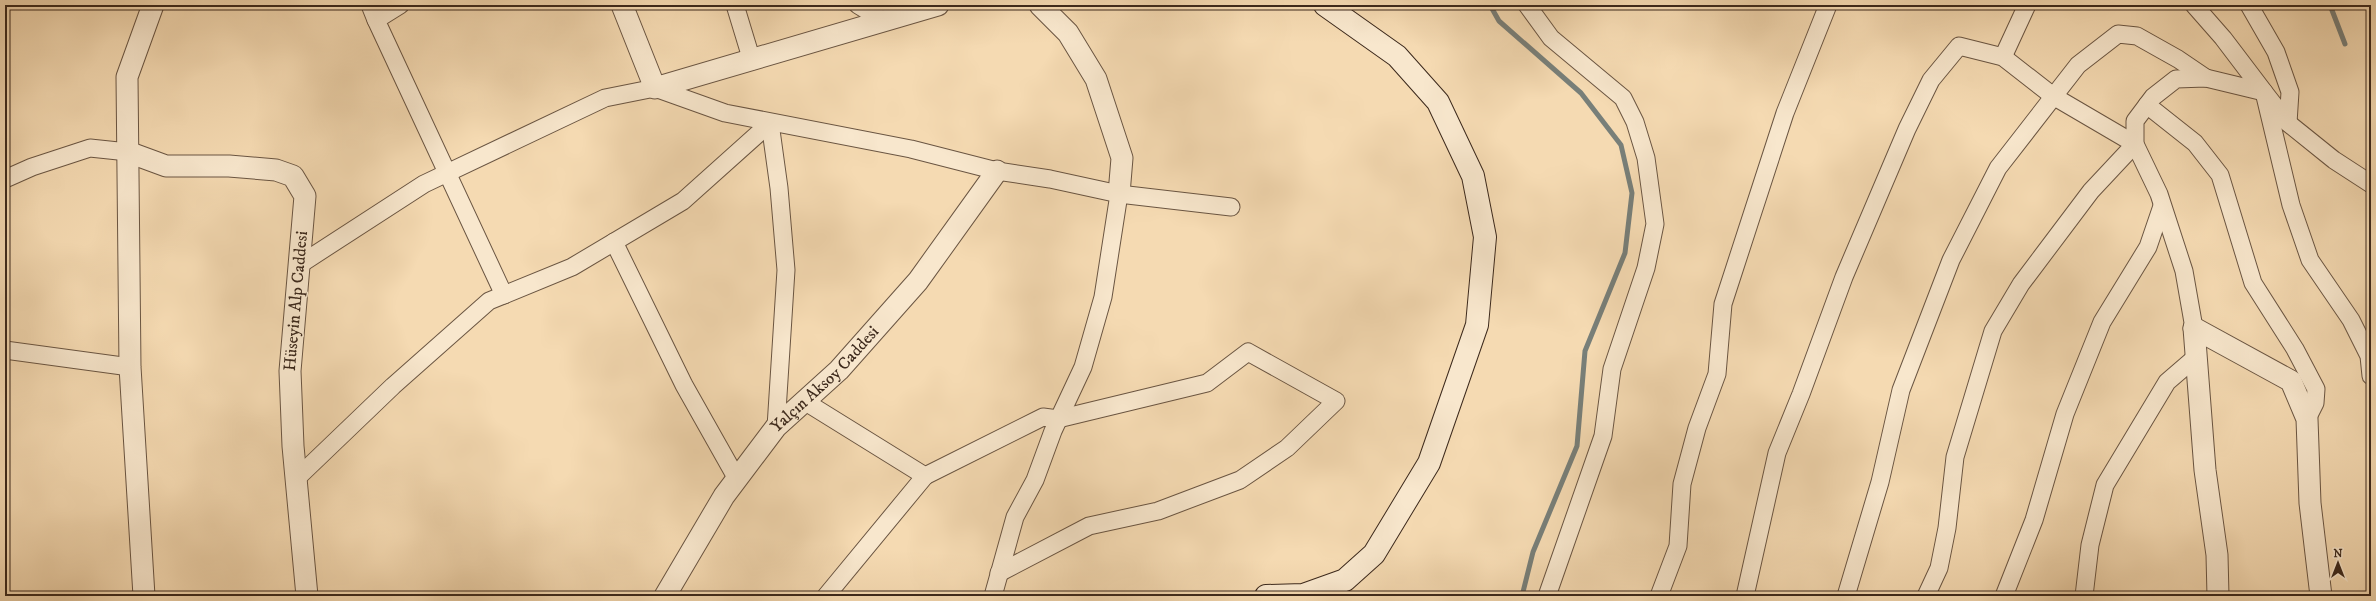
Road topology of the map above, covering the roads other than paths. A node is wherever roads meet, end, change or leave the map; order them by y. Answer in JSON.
{"nodes":[{"id":1,"x":154,"y":5,"type":"edge"},
{"id":2,"x":400,"y":5,"type":"edge"},
{"id":3,"x":622,"y":5,"type":"edge"},
{"id":4,"x":735,"y":5,"type":"edge"},
{"id":5,"x":858,"y":5,"type":"edge"},
{"id":6,"x":938,"y":5,"type":"edge"},
{"id":7,"x":1040,"y":5,"type":"edge"},
{"id":8,"x":1325,"y":5,"type":"edge"},
{"id":9,"x":1527,"y":5,"type":"edge"},
{"id":10,"x":1828,"y":5,"type":"edge"},
{"id":11,"x":2027,"y":5,"type":"edge"},
{"id":12,"x":2194,"y":5,"type":"edge"},
{"id":13,"x":2249,"y":5,"type":"edge"},
{"id":14,"x":373,"y":13,"type":"edge"},
{"id":15,"x":884,"y":21,"type":"junction"},
{"id":16,"x":2003,"y":57,"type":"junction"},
{"id":17,"x":752,"y":61,"type":"junction"},
{"id":18,"x":2206,"y":78,"type":"junction"},
{"id":19,"x":655,"y":88,"type":"junction"},
{"id":20,"x":2264,"y":92,"type":"junction"},
{"id":21,"x":2053,"y":96,"type":"junction"},
{"id":22,"x":2146,"y":106,"type":"junction"},
{"id":23,"x":770,"y":122,"type":"junction"},
{"id":24,"x":2288,"y":123,"type":"junction"},
{"id":25,"x":2135,"y":144,"type":"junction"},
{"id":26,"x":128,"y":152,"type":"junction"},
{"id":27,"x":997,"y":171,"type":"junction"},
{"id":28,"x":447,"y":174,"type":"junction"},
{"id":29,"x":5,"y":179,"type":"edge"},
{"id":30,"x":2371,"y":184,"type":"edge"},
{"id":31,"x":1119,"y":194,"type":"junction"},
{"id":32,"x":1231,"y":206,"type":"dead end"},
{"id":33,"x":2162,"y":206,"type":"junction"},
{"id":34,"x":614,"y":242,"type":"junction"},
{"id":35,"x":299,"y":265,"type":"junction"},
{"id":36,"x":504,"y":295,"type":"junction"},
{"id":37,"x":2194,"y":328,"type":"junction"},
{"id":38,"x":5,"y":350,"type":"edge"},
{"id":39,"x":2196,"y":357,"type":"junction"},
{"id":40,"x":130,"y":367,"type":"junction"},
{"id":41,"x":2371,"y":376,"type":"edge"},
{"id":42,"x":804,"y":401,"type":"junction"},
{"id":43,"x":1058,"y":419,"type":"junction"},
{"id":44,"x":2307,"y":419,"type":"junction"},
{"id":45,"x":776,"y":427,"type":"junction"},
{"id":46,"x":925,"y":476,"type":"junction"},
{"id":47,"x":296,"y":479,"type":"junction"},
{"id":48,"x":737,"y":479,"type":"junction"},
{"id":49,"x":1000,"y":573,"type":"junction"},
{"id":50,"x":144,"y":596,"type":"edge"},
{"id":51,"x":307,"y":596,"type":"edge"},
{"id":52,"x":665,"y":596,"type":"edge"},
{"id":53,"x":826,"y":596,"type":"edge"},
{"id":54,"x":993,"y":596,"type":"edge"},
{"id":55,"x":1266,"y":596,"type":"edge"},
{"id":56,"x":1547,"y":596,"type":"edge"},
{"id":57,"x":1659,"y":596,"type":"edge"},
{"id":58,"x":1745,"y":596,"type":"edge"},
{"id":59,"x":1846,"y":596,"type":"edge"},
{"id":60,"x":1926,"y":596,"type":"edge"},
{"id":61,"x":2004,"y":596,"type":"edge"},
{"id":62,"x":2084,"y":596,"type":"edge"},
{"id":63,"x":2218,"y":596,"type":"edge"},
{"id":64,"x":2321,"y":596,"type":"edge"}],
"edges":[{"from":1,"to":26,"type":"street"},
{"from":2,"to":14,"type":"street"},
{"from":3,"to":19,"type":"street"},
{"from":4,"to":17,"type":"street"},
{"from":5,"to":15,"type":"street"},
{"from":6,"to":15,"type":"street"},
{"from":7,"to":31,"type":"street"},
{"from":8,"to":55,"type":"main road"},
{"from":9,"to":56,"type":"street"},
{"from":10,"to":57,"type":"street"},
{"from":11,"to":16,"type":"street"},
{"from":12,"to":20,"type":"street"},
{"from":13,"to":24,"type":"street"},
{"from":14,"to":28,"type":"street"},
{"from":15,"to":17,"type":"street"},
{"from":16,"to":21,"type":"street"},
{"from":16,"to":58,"type":"street"},
{"from":17,"to":19,"type":"street"},
{"from":18,"to":20,"type":"street"},
{"from":18,"to":21,"type":"street"},
{"from":18,"to":22,"type":"street"},
{"from":19,"to":23,"type":"street"},
{"from":19,"to":28,"type":"street"},
{"from":20,"to":24,"type":"street"},
{"from":20,"to":41,"type":"street"},
{"from":21,"to":25,"type":"street"},
{"from":21,"to":59,"type":"street"},
{"from":22,"to":25,"type":"street"},
{"from":22,"to":44,"type":"street"},
{"from":23,"to":27,"type":"street"},
{"from":23,"to":34,"type":"street"},
{"from":23,"to":45,"type":"street"},
{"from":24,"to":30,"type":"street"},
{"from":25,"to":33,"type":"street"},
{"from":25,"to":60,"type":"street"},
{"from":26,"to":29,"type":"street"},
{"from":26,"to":35,"type":"street","name":"Hüseyin Alp Caddesi"},
{"from":26,"to":40,"type":"street"},
{"from":27,"to":31,"type":"street"},
{"from":27,"to":42,"type":"street","name":"Yalçın Aksoy Caddesi"},
{"from":28,"to":35,"type":"street"},
{"from":28,"to":36,"type":"street"},
{"from":31,"to":32,"type":"street"},
{"from":31,"to":43,"type":"street"},
{"from":33,"to":37,"type":"street"},
{"from":33,"to":61,"type":"street"},
{"from":34,"to":36,"type":"street"},
{"from":34,"to":48,"type":"street"},
{"from":35,"to":47,"type":"street","name":"Hüseyin Alp Caddesi"},
{"from":36,"to":47,"type":"street"},
{"from":37,"to":39,"type":"street"},
{"from":37,"to":44,"type":"street"},
{"from":38,"to":40,"type":"street"},
{"from":39,"to":62,"type":"street"},
{"from":39,"to":63,"type":"street"},
{"from":40,"to":50,"type":"street"},
{"from":42,"to":45,"type":"street","name":"Yalçın Aksoy Caddesi"},
{"from":42,"to":46,"type":"street"},
{"from":43,"to":46,"type":"street"},
{"from":43,"to":49,"type":"street"},
{"from":43,"to":49,"type":"street"},
{"from":44,"to":64,"type":"street"},
{"from":45,"to":48,"type":"street","name":"Yalçın Aksoy Caddesi"},
{"from":46,"to":53,"type":"street"},
{"from":47,"to":51,"type":"street","name":"Hüseyin Alp Caddesi"},
{"from":48,"to":52,"type":"street","name":"Yalçın Aksoy Caddesi"},
{"from":49,"to":54,"type":"street"}]}
